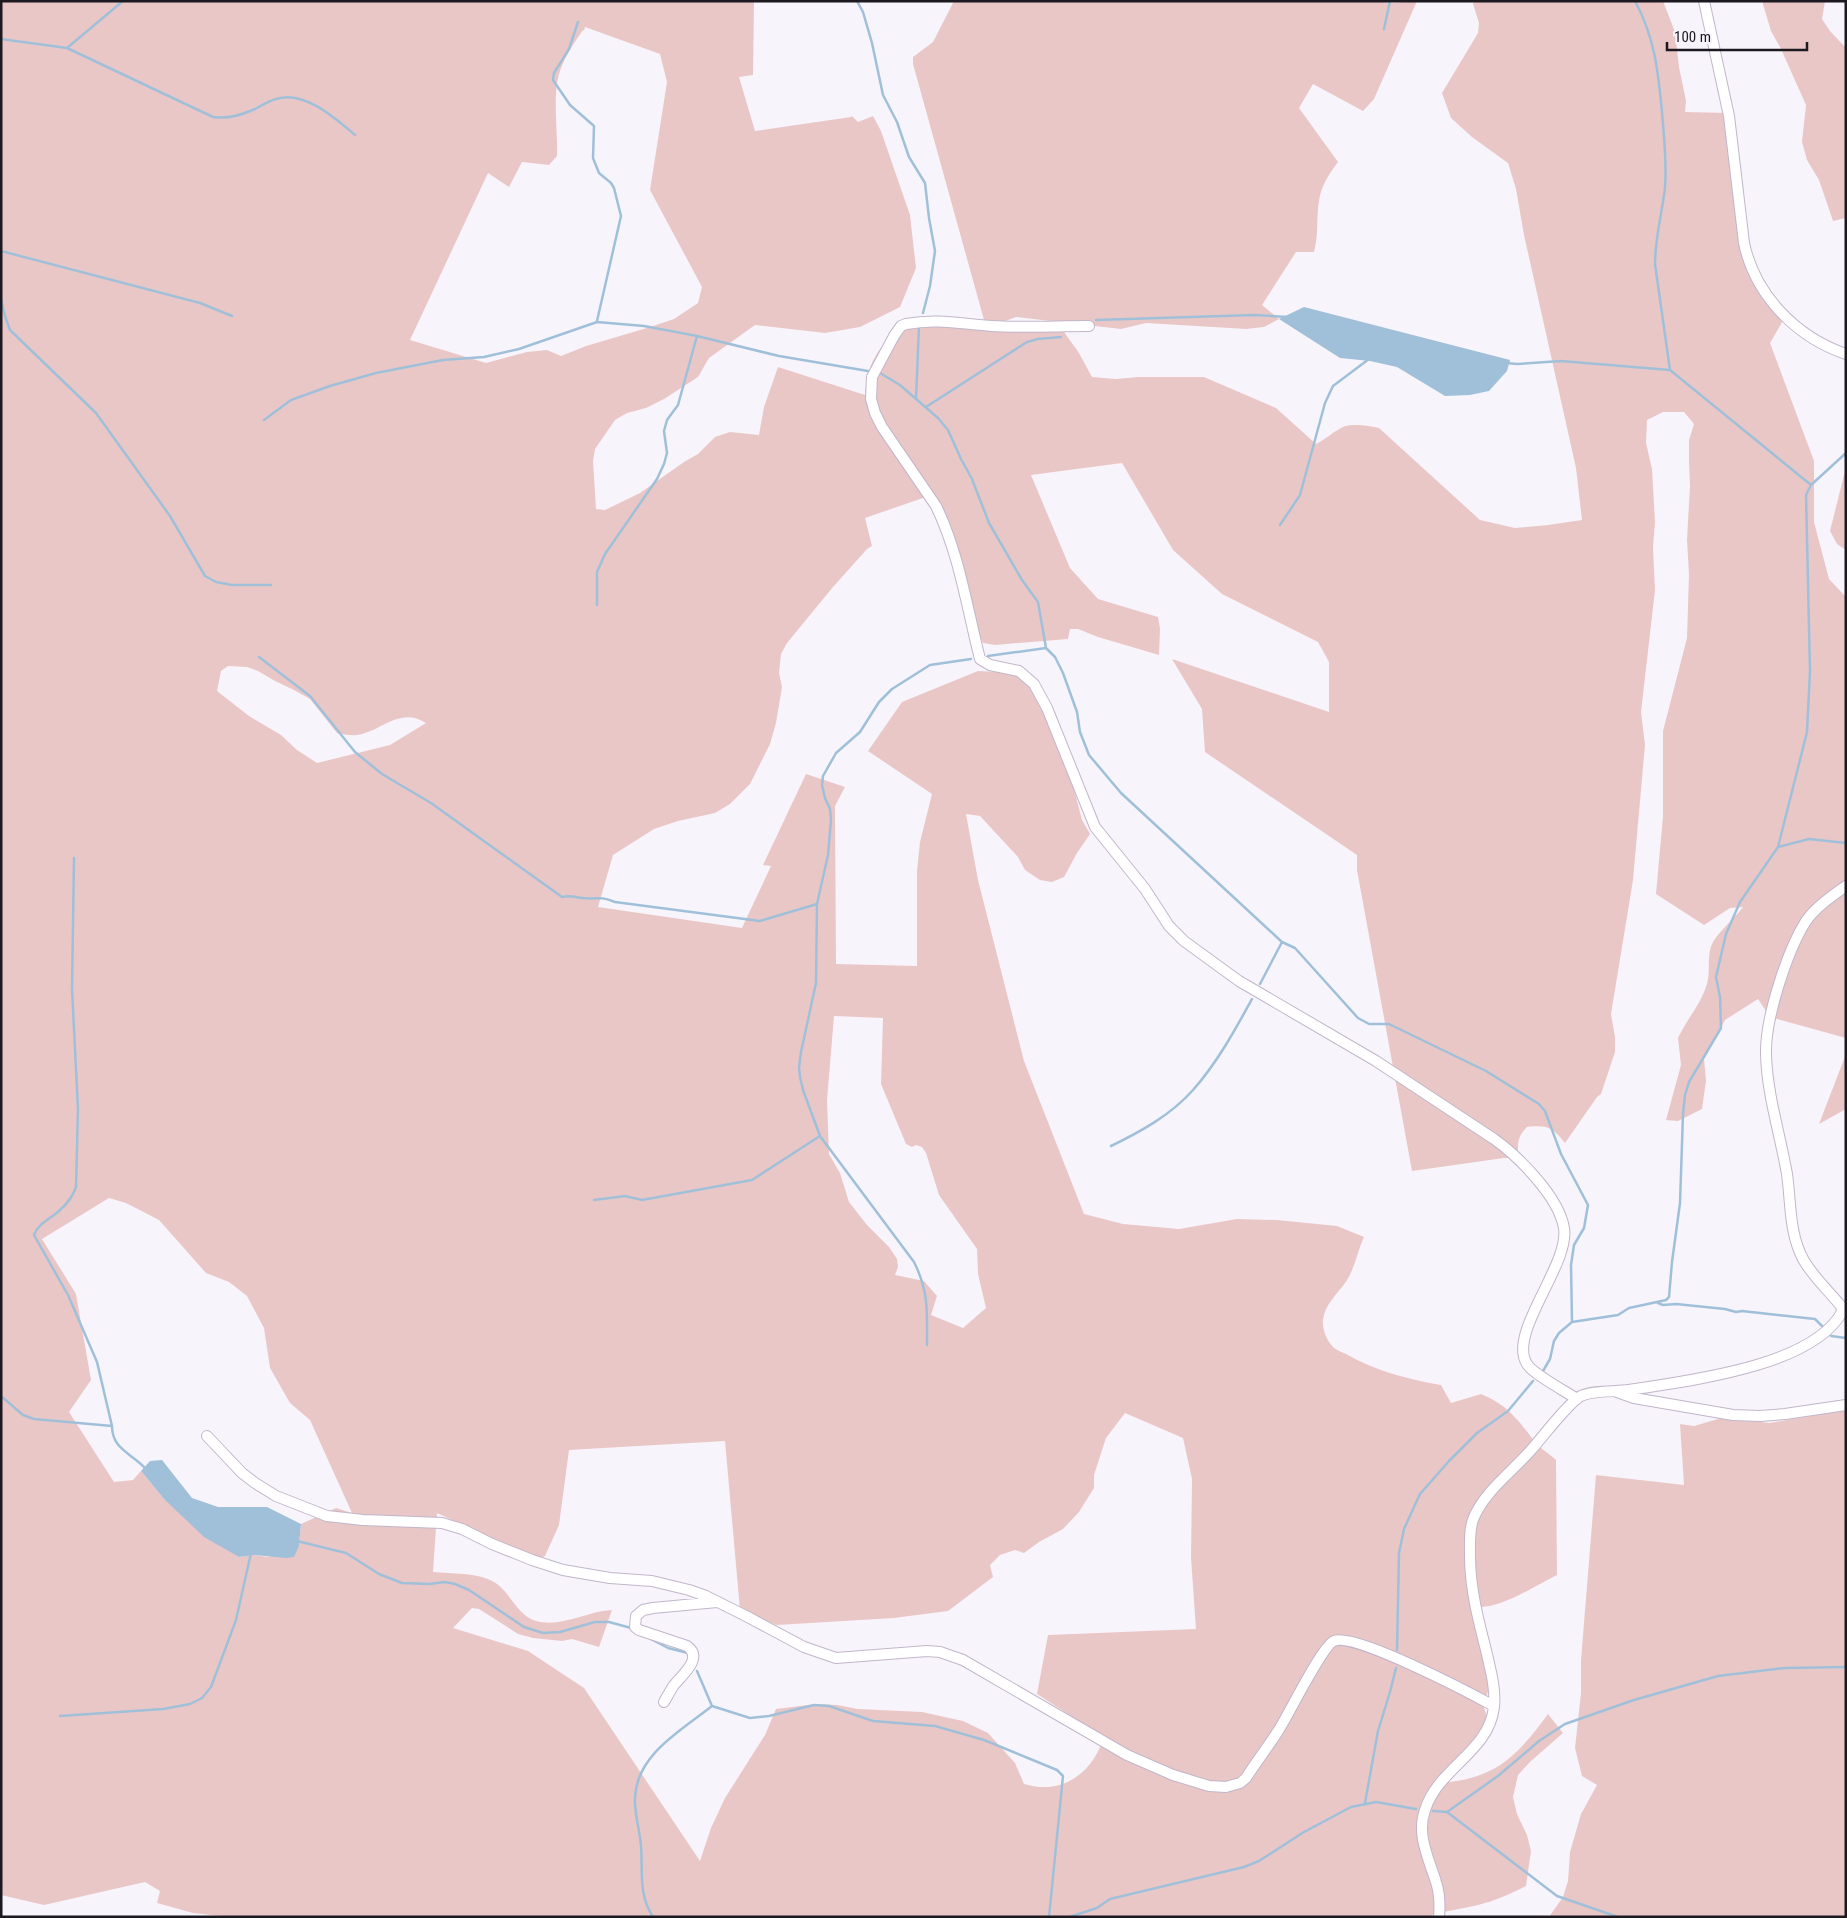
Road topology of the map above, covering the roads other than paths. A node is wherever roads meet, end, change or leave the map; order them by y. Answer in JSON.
{"nodes":[{"id":1,"x":1704,"y":1,"type":"edge"},
{"id":2,"x":1089,"y":326,"type":"dead end"},
{"id":3,"x":1846,"y":354,"type":"edge"},
{"id":4,"x":1846,"y":886,"type":"edge"},
{"id":5,"x":1616,"y":1392,"type":"junction"},
{"id":6,"x":1577,"y":1399,"type":"junction"},
{"id":7,"x":1846,"y":1404,"type":"edge"},
{"id":8,"x":207,"y":1436,"type":"dead end"},
{"id":9,"x":718,"y":1602,"type":"junction"},
{"id":10,"x":664,"y":1702,"type":"dead end"},
{"id":11,"x":1494,"y":1706,"type":"junction"},
{"id":12,"x":1439,"y":1917,"type":"edge"}],
"edges":[{"from":1,"to":3,"type":"street"},
{"from":2,"to":6,"type":"street"},
{"from":4,"to":5,"type":"street"},
{"from":5,"to":6,"type":"street"},
{"from":5,"to":7,"type":"street"},
{"from":6,"to":11,"type":"street"},
{"from":8,"to":9,"type":"street"},
{"from":9,"to":10,"type":"street"},
{"from":9,"to":11,"type":"street"},
{"from":11,"to":12,"type":"street"}]}
